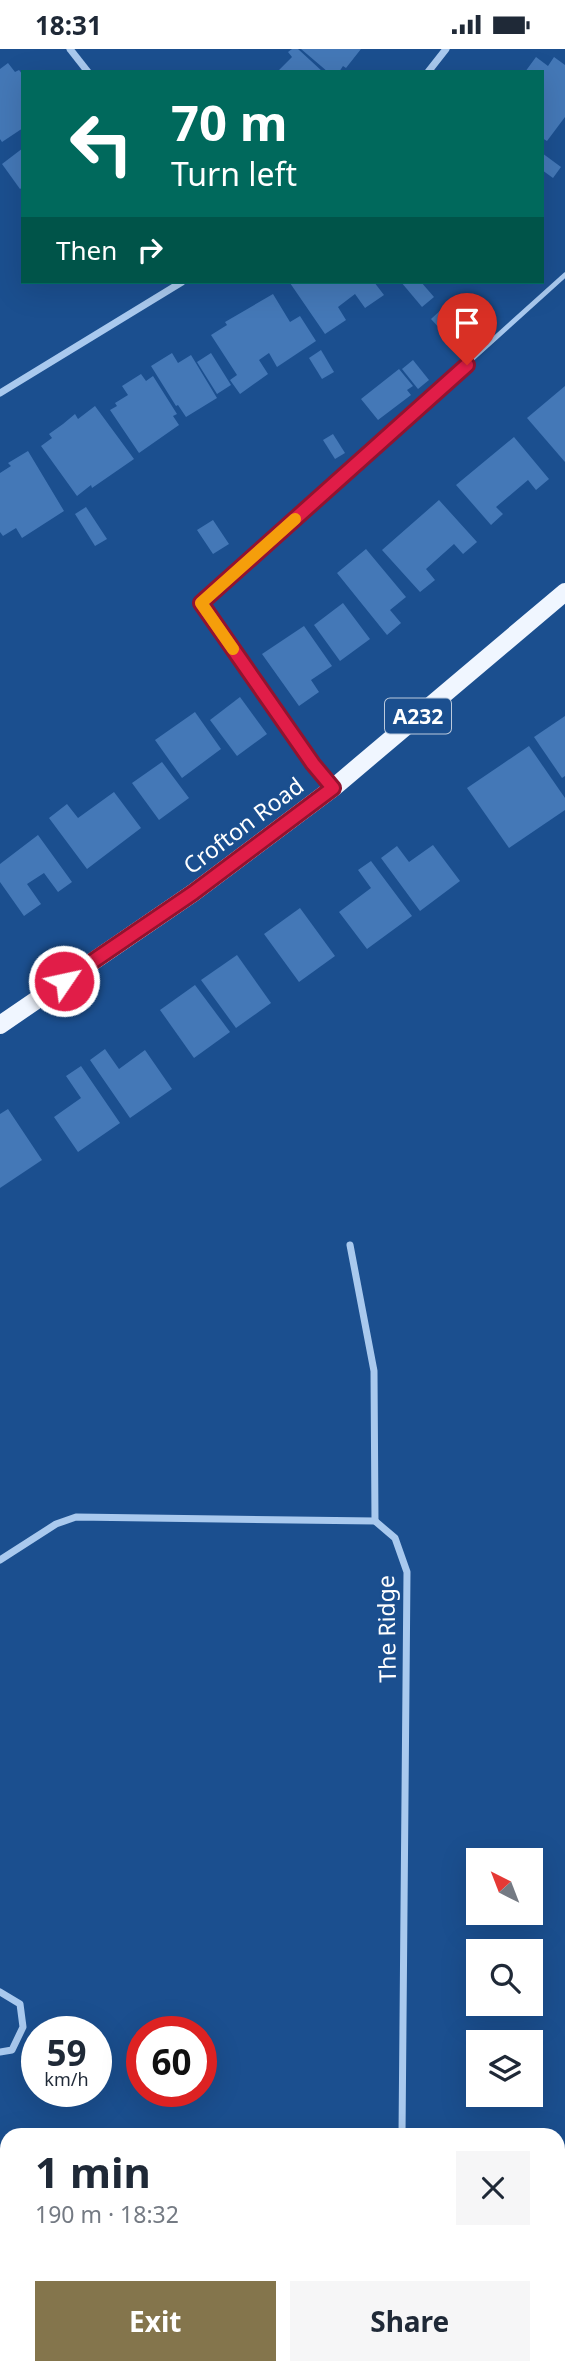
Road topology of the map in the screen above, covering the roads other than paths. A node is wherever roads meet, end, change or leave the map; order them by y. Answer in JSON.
{"nodes":[{"id":1,"x":70,"y":49,"type":"edge"},
{"id":2,"x":446,"y":49,"type":"edge"},
{"id":3,"x":86,"y":70,"type":"edge"},
{"id":4,"x":430,"y":70,"type":"edge"},
{"id":5,"x":565,"y":275,"type":"edge"},
{"id":6,"x":179,"y":284,"type":"edge"},
{"id":7,"x":0,"y":393,"type":"edge"},
{"id":8,"x":565,"y":592,"type":"edge"},
{"id":9,"x":333,"y":788,"type":"junction"},
{"id":10,"x":0,"y":1025,"type":"edge"},
{"id":11,"x":350,"y":1245,"type":"dead end"},
{"id":12,"x":375,"y":1521,"type":"junction"},
{"id":13,"x":0,"y":1560,"type":"edge"},
{"id":14,"x":0,"y":1991,"type":"edge"},
{"id":15,"x":0,"y":2052,"type":"edge"},
{"id":16,"x":402,"y":2128,"type":"edge"}],
"edges":[{"from":1,"to":3,"type":"street"},
{"from":2,"to":4,"type":"street"},
{"from":5,"to":9,"type":"lane"},
{"from":6,"to":7,"type":"street"},
{"from":8,"to":9,"type":"main road","name":"Crofton Road","number":"A232"},
{"from":9,"to":10,"type":"main road","name":"Crofton Road","number":"A232"},
{"from":11,"to":12,"type":"street"},
{"from":12,"to":13,"type":"street"},
{"from":12,"to":16,"type":"street","name":"The Ridge"},
{"from":14,"to":15,"type":"street"}]}
